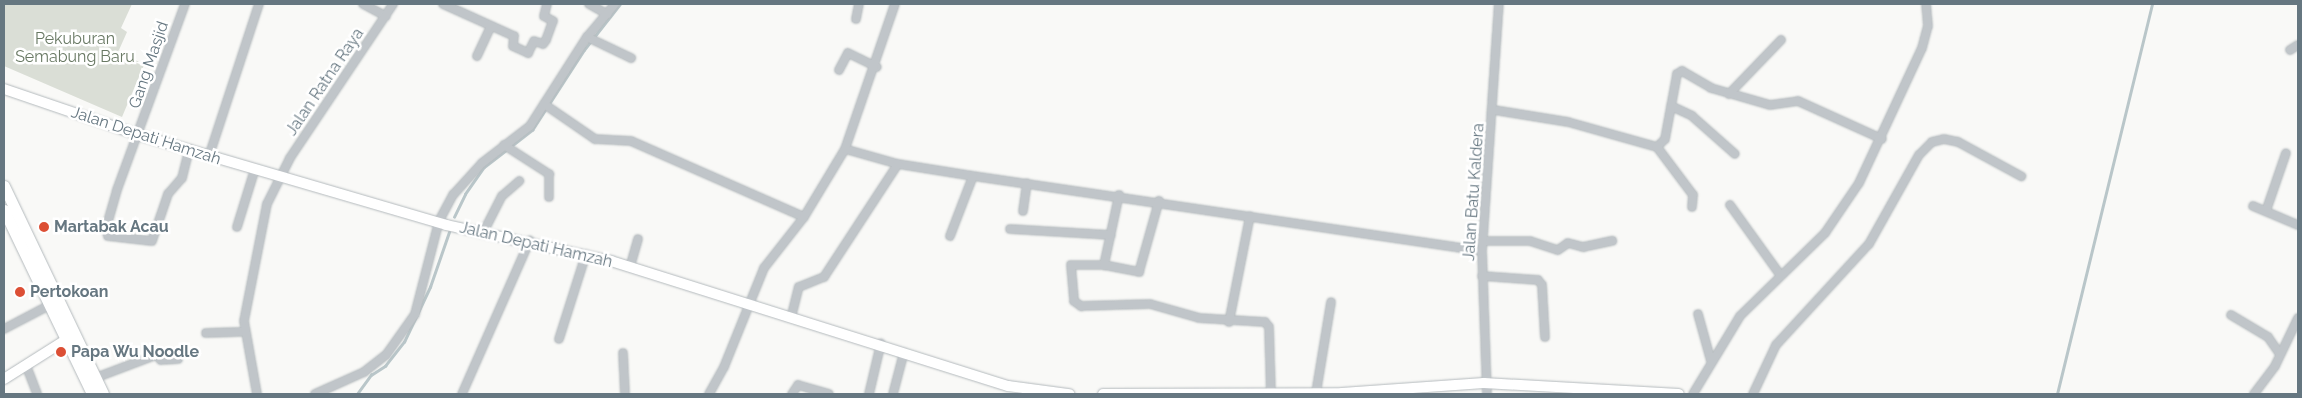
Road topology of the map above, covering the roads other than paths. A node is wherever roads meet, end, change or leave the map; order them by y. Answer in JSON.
{"nodes":[{"id":1,"x":185,"y":4,"type":"edge"},
{"id":2,"x":259,"y":4,"type":"edge"},
{"id":3,"x":363,"y":4,"type":"edge"},
{"id":4,"x":393,"y":4,"type":"edge"},
{"id":5,"x":443,"y":4,"type":"edge"},
{"id":6,"x":547,"y":4,"type":"edge"},
{"id":7,"x":589,"y":4,"type":"edge"},
{"id":8,"x":615,"y":4,"type":"edge"},
{"id":9,"x":859,"y":4,"type":"edge"},
{"id":10,"x":895,"y":4,"type":"edge"},
{"id":11,"x":1499,"y":4,"type":"edge"},
{"id":12,"x":1926,"y":4,"type":"edge"},
{"id":13,"x":607,"y":14,"type":"junction"},
{"id":14,"x":386,"y":16,"type":"junction"},
{"id":15,"x":856,"y":19,"type":"dead end"},
{"id":16,"x":491,"y":26,"type":"junction"},
{"id":17,"x":589,"y":38,"type":"junction"},
{"id":18,"x":1782,"y":40,"type":"dead end"},
{"id":19,"x":2298,"y":45,"type":"edge"},
{"id":20,"x":2290,"y":50,"type":"dead end"},
{"id":21,"x":477,"y":56,"type":"dead end"},
{"id":22,"x":631,"y":58,"type":"dead end"},
{"id":23,"x":877,"y":67,"type":"junction"},
{"id":24,"x":839,"y":70,"type":"dead end"},
{"id":25,"x":4,"y":89,"type":"edge"},
{"id":26,"x":1729,"y":94,"type":"junction"},
{"id":27,"x":545,"y":105,"type":"junction"},
{"id":28,"x":1671,"y":106,"type":"junction"},
{"id":29,"x":1494,"y":110,"type":"junction"},
{"id":30,"x":139,"y":135,"type":"junction"},
{"id":31,"x":1882,"y":138,"type":"junction"},
{"id":32,"x":1657,"y":147,"type":"junction"},
{"id":33,"x":509,"y":148,"type":"junction"},
{"id":34,"x":845,"y":149,"type":"junction"},
{"id":35,"x":188,"y":150,"type":"junction"},
{"id":36,"x":2286,"y":153,"type":"dead end"},
{"id":37,"x":1735,"y":154,"type":"dead end"},
{"id":38,"x":209,"y":156,"type":"junction"},
{"id":39,"x":898,"y":164,"type":"junction"},
{"id":40,"x":255,"y":169,"type":"junction"},
{"id":41,"x":280,"y":176,"type":"junction"},
{"id":42,"x":972,"y":176,"type":"junction"},
{"id":43,"x":2021,"y":176,"type":"dead end"},
{"id":44,"x":520,"y":181,"type":"dead end"},
{"id":45,"x":1026,"y":184,"type":"junction"},
{"id":46,"x":4,"y":186,"type":"edge"},
{"id":47,"x":1119,"y":195,"type":"junction"},
{"id":48,"x":549,"y":197,"type":"dead end"},
{"id":49,"x":1159,"y":201,"type":"junction"},
{"id":50,"x":1730,"y":205,"type":"dead end"},
{"id":51,"x":2253,"y":206,"type":"dead end"},
{"id":52,"x":1692,"y":207,"type":"dead end"},
{"id":53,"x":4,"y":210,"type":"edge"},
{"id":54,"x":1023,"y":211,"type":"dead end"},
{"id":55,"x":2266,"y":211,"type":"junction"},
{"id":56,"x":1250,"y":216,"type":"junction"},
{"id":57,"x":804,"y":217,"type":"junction"},
{"id":58,"x":439,"y":221,"type":"junction"},
{"id":59,"x":2298,"y":224,"type":"edge"},
{"id":60,"x":7,"y":226,"type":"edge"},
{"id":61,"x":237,"y":227,"type":"dead end"},
{"id":62,"x":1010,"y":229,"type":"dead end"},
{"id":63,"x":484,"y":231,"type":"junction"},
{"id":64,"x":1111,"y":235,"type":"junction"},
{"id":65,"x":950,"y":236,"type":"dead end"},
{"id":66,"x":638,"y":239,"type":"dead end"},
{"id":67,"x":530,"y":240,"type":"junction"},
{"id":68,"x":1483,"y":241,"type":"junction"},
{"id":69,"x":1612,"y":241,"type":"dead end"},
{"id":70,"x":1482,"y":251,"type":"junction"},
{"id":71,"x":586,"y":254,"type":"junction"},
{"id":72,"x":1104,"y":265,"type":"junction"},
{"id":73,"x":630,"y":267,"type":"junction"},
{"id":74,"x":1482,"y":276,"type":"junction"},
{"id":75,"x":1780,"y":276,"type":"junction"},
{"id":76,"x":1332,"y":302,"type":"dead end"},
{"id":77,"x":747,"y":304,"type":"junction"},
{"id":78,"x":50,"y":305,"type":"junction"},
{"id":79,"x":1698,"y":314,"type":"dead end"},
{"id":80,"x":2232,"y":315,"type":"dead end"},
{"id":81,"x":791,"y":318,"type":"junction"},
{"id":82,"x":2298,"y":318,"type":"edge"},
{"id":83,"x":1229,"y":322,"type":"junction"},
{"id":84,"x":4,"y":328,"type":"edge"},
{"id":85,"x":244,"y":332,"type":"junction"},
{"id":86,"x":206,"y":333,"type":"dead end"},
{"id":87,"x":70,"y":337,"type":"junction"},
{"id":88,"x":1545,"y":337,"type":"dead end"},
{"id":89,"x":559,"y":339,"type":"dead end"},
{"id":90,"x":881,"y":344,"type":"junction"},
{"id":91,"x":904,"y":352,"type":"junction"},
{"id":92,"x":623,"y":353,"type":"dead end"},
{"id":93,"x":2280,"y":354,"type":"junction"},
{"id":94,"x":178,"y":359,"type":"dead end"},
{"id":95,"x":1712,"y":361,"type":"junction"},
{"id":96,"x":26,"y":365,"type":"junction"},
{"id":97,"x":95,"y":378,"type":"junction"},
{"id":98,"x":4,"y":379,"type":"edge"},
{"id":99,"x":1484,"y":383,"type":"junction"},
{"id":100,"x":1034,"y":393,"type":"edge"},
{"id":101,"x":1271,"y":393,"type":"edge"},
{"id":102,"x":1316,"y":393,"type":"edge"},
{"id":103,"x":37,"y":394,"type":"edge"},
{"id":104,"x":92,"y":394,"type":"edge"},
{"id":105,"x":103,"y":394,"type":"edge"},
{"id":106,"x":257,"y":394,"type":"edge"},
{"id":107,"x":315,"y":394,"type":"edge"},
{"id":108,"x":462,"y":394,"type":"edge"},
{"id":109,"x":625,"y":394,"type":"edge"},
{"id":110,"x":708,"y":394,"type":"edge"},
{"id":111,"x":792,"y":394,"type":"edge"},
{"id":112,"x":829,"y":394,"type":"edge"},
{"id":113,"x":869,"y":394,"type":"edge"},
{"id":114,"x":893,"y":394,"type":"edge"},
{"id":115,"x":1069,"y":394,"type":"edge"},
{"id":116,"x":1103,"y":394,"type":"edge"},
{"id":117,"x":1123,"y":394,"type":"edge"},
{"id":118,"x":1154,"y":394,"type":"edge"},
{"id":119,"x":1182,"y":394,"type":"edge"},
{"id":120,"x":1342,"y":394,"type":"edge"},
{"id":121,"x":1487,"y":394,"type":"edge"},
{"id":122,"x":1679,"y":394,"type":"edge"},
{"id":123,"x":1693,"y":394,"type":"edge"},
{"id":124,"x":1753,"y":394,"type":"edge"},
{"id":125,"x":2254,"y":394,"type":"edge"}],
"edges":[{"from":1,"to":30,"type":"street","name":"Gang Masjid"},
{"from":2,"to":38,"type":"street"},
{"from":3,"to":14,"type":"street"},
{"from":4,"to":14,"type":"street","name":"Jalan Ratna Raya"},
{"from":5,"to":16,"type":"street"},
{"from":6,"to":16,"type":"street"},
{"from":7,"to":13,"type":"street"},
{"from":8,"to":13,"type":"street"},
{"from":9,"to":15,"type":"street"},
{"from":10,"to":23,"type":"street"},
{"from":11,"to":29,"type":"street","name":"Jalan Batu Kaldera"},
{"from":12,"to":31,"type":"street"},
{"from":13,"to":17,"type":"street"},
{"from":14,"to":41,"type":"street","name":"Jalan Ratna Raya"},
{"from":16,"to":21,"type":"street"},
{"from":17,"to":22,"type":"street"},
{"from":17,"to":27,"type":"street"},
{"from":18,"to":26,"type":"street"},
{"from":19,"to":20,"type":"street"},
{"from":23,"to":24,"type":"street"},
{"from":23,"to":34,"type":"street"},
{"from":25,"to":30,"type":"main road","name":"Jalan Depati Hamzah"},
{"from":26,"to":28,"type":"street"},
{"from":26,"to":31,"type":"street"},
{"from":27,"to":33,"type":"street"},
{"from":27,"to":57,"type":"street"},
{"from":28,"to":32,"type":"street"},
{"from":28,"to":37,"type":"street"},
{"from":29,"to":32,"type":"street"},
{"from":29,"to":68,"type":"street","name":"Jalan Batu Kaldera"},
{"from":30,"to":35,"type":"main road","name":"Jalan Depati Hamzah"},
{"from":30,"to":35,"type":"street","name":"Gang Masjid"},
{"from":31,"to":75,"type":"street"},
{"from":32,"to":52,"type":"street"},
{"from":33,"to":48,"type":"street"},
{"from":33,"to":58,"type":"street"},
{"from":34,"to":39,"type":"street"},
{"from":34,"to":57,"type":"street"},
{"from":35,"to":38,"type":"main road","name":"Jalan Depati Hamzah"},
{"from":36,"to":55,"type":"street"},
{"from":38,"to":40,"type":"main road","name":"Jalan Depati Hamzah"},
{"from":39,"to":42,"type":"street"},
{"from":39,"to":81,"type":"street"},
{"from":40,"to":41,"type":"main road","name":"Jalan Depati Hamzah"},
{"from":40,"to":61,"type":"street"},
{"from":41,"to":58,"type":"main road","name":"Jalan Depati Hamzah"},
{"from":41,"to":85,"type":"street","name":"Jalan Ratna Raya"},
{"from":42,"to":45,"type":"street"},
{"from":42,"to":65,"type":"street"},
{"from":43,"to":124,"type":"street"},
{"from":44,"to":63,"type":"street"},
{"from":45,"to":47,"type":"street"},
{"from":45,"to":54,"type":"street"},
{"from":46,"to":87,"type":"highway"},
{"from":47,"to":49,"type":"street"},
{"from":47,"to":64,"type":"street"},
{"from":49,"to":56,"type":"street"},
{"from":49,"to":72,"type":"street"},
{"from":50,"to":75,"type":"street"},
{"from":51,"to":55,"type":"street"},
{"from":53,"to":60,"type":"highway"},
{"from":55,"to":59,"type":"street"},
{"from":56,"to":70,"type":"street"},
{"from":56,"to":83,"type":"street"},
{"from":57,"to":77,"type":"street"},
{"from":58,"to":63,"type":"main road","name":"Jalan Depati Hamzah"},
{"from":58,"to":107,"type":"street"},
{"from":60,"to":78,"type":"highway"},
{"from":62,"to":64,"type":"street"},
{"from":63,"to":67,"type":"main road","name":"Jalan Depati Hamzah"},
{"from":64,"to":72,"type":"street"},
{"from":66,"to":73,"type":"street"},
{"from":67,"to":71,"type":"main road","name":"Jalan Depati Hamzah"},
{"from":67,"to":108,"type":"street"},
{"from":68,"to":69,"type":"street"},
{"from":68,"to":70,"type":"street","name":"Jalan Batu Kaldera"},
{"from":70,"to":74,"type":"street","name":"Jalan Batu Kaldera"},
{"from":71,"to":73,"type":"main road","name":"Jalan Depati Hamzah"},
{"from":71,"to":89,"type":"street"},
{"from":72,"to":83,"type":"street"},
{"from":73,"to":77,"type":"main road","name":"Jalan Depati Hamzah"},
{"from":74,"to":88,"type":"street"},
{"from":74,"to":99,"type":"street","name":"Jalan Batu Kaldera"},
{"from":75,"to":95,"type":"street"},
{"from":76,"to":102,"type":"street"},
{"from":77,"to":81,"type":"main road","name":"Jalan Depati Hamzah"},
{"from":77,"to":110,"type":"street"},
{"from":78,"to":84,"type":"street"},
{"from":78,"to":87,"type":"highway"},
{"from":79,"to":95,"type":"street"},
{"from":80,"to":93,"type":"street"},
{"from":81,"to":90,"type":"main road","name":"Jalan Depati Hamzah"},
{"from":82,"to":93,"type":"street"},
{"from":83,"to":101,"type":"street"},
{"from":85,"to":86,"type":"street"},
{"from":85,"to":106,"type":"street"},
{"from":87,"to":96,"type":"main road"},
{"from":87,"to":97,"type":"highway"},
{"from":87,"to":104,"type":"highway"},
{"from":90,"to":91,"type":"main road","name":"Jalan Depati Hamzah"},
{"from":90,"to":113,"type":"street"},
{"from":91,"to":100,"type":"main road","name":"Jalan Depati Hamzah"},
{"from":91,"to":114,"type":"street"},
{"from":92,"to":109,"type":"street"},
{"from":93,"to":125,"type":"street"},
{"from":94,"to":97,"type":"street"},
{"from":95,"to":123,"type":"street"},
{"from":96,"to":98,"type":"main road"},
{"from":96,"to":103,"type":"street"},
{"from":97,"to":105,"type":"highway"},
{"from":99,"to":120,"type":"main road"},
{"from":99,"to":121,"type":"street","name":"Jalan Batu Kaldera"},
{"from":99,"to":122,"type":"main road"},
{"from":100,"to":115,"type":"main road","name":"Jalan Depati Hamzah"},
{"from":101,"to":102,"type":"main road"},
{"from":101,"to":119,"type":"main road"},
{"from":102,"to":120,"type":"main road"},
{"from":111,"to":112,"type":"street"},
{"from":116,"to":117,"type":"main road"},
{"from":117,"to":118,"type":"main road"},
{"from":118,"to":119,"type":"main road"}]}
